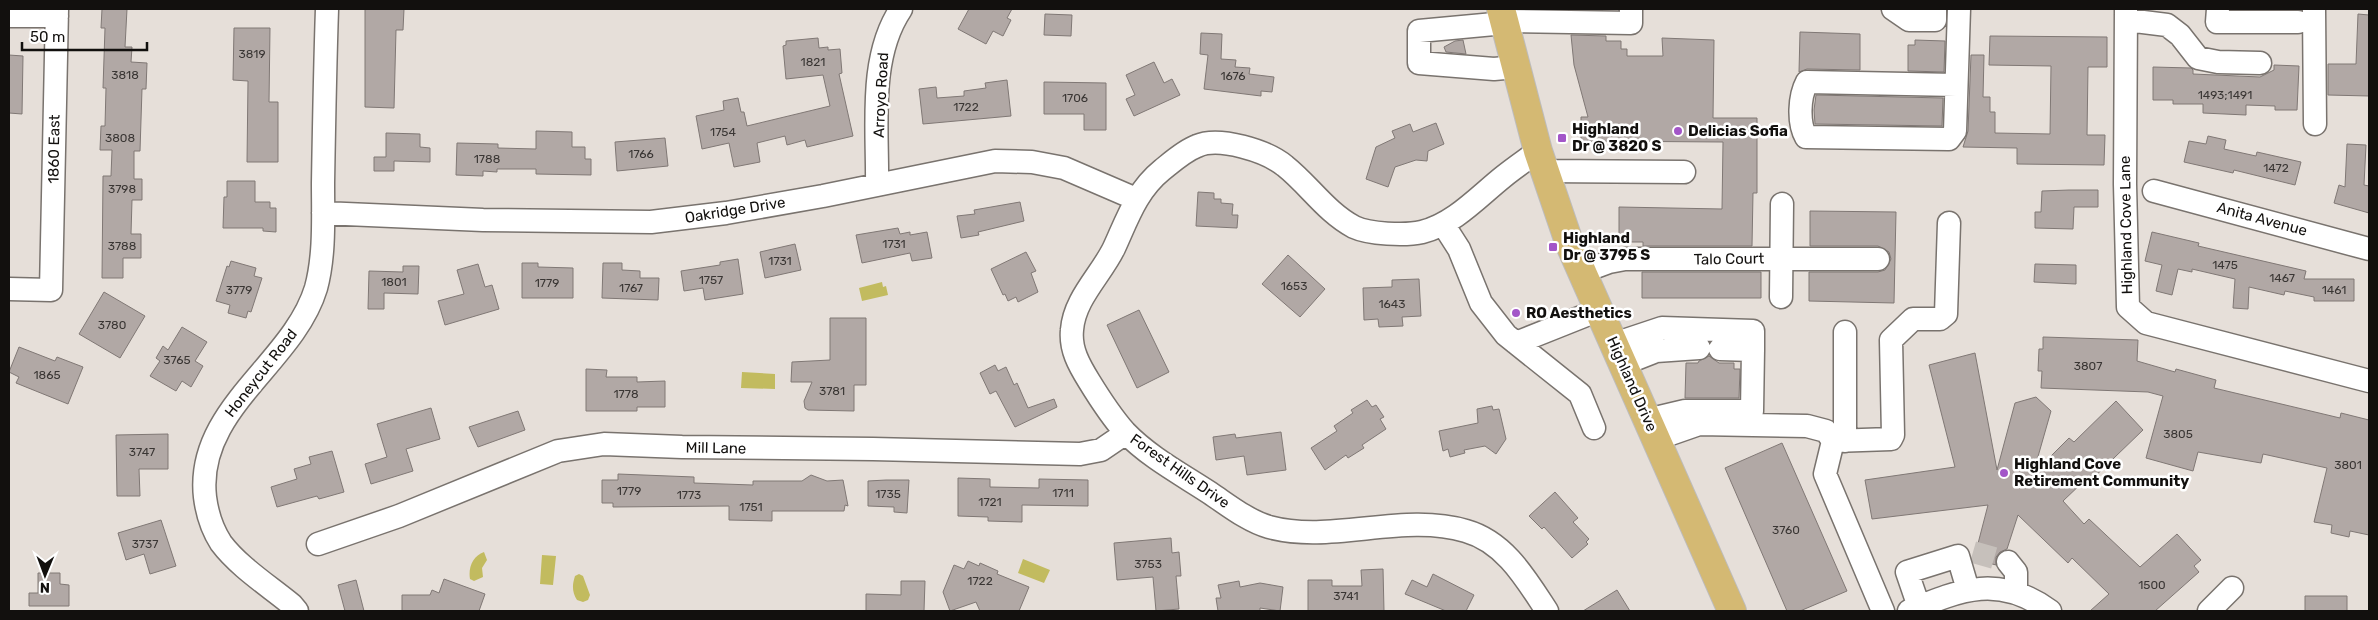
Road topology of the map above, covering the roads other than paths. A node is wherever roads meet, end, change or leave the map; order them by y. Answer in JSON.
{"nodes":[{"id":1,"x":326,"y":9,"type":"edge"},
{"id":2,"x":901,"y":9,"type":"edge"},
{"id":3,"x":1631,"y":9,"type":"edge"},
{"id":4,"x":1894,"y":9,"type":"edge"},
{"id":5,"x":1935,"y":9,"type":"edge"},
{"id":6,"x":1959,"y":9,"type":"edge"},
{"id":7,"x":2218,"y":9,"type":"edge"},
{"id":8,"x":57,"y":12,"type":"edge"},
{"id":9,"x":2126,"y":15,"type":"edge"},
{"id":10,"x":2306,"y":15,"type":"edge"},
{"id":11,"x":9,"y":16,"type":"edge"},
{"id":12,"x":1503,"y":18,"type":"edge"},
{"id":13,"x":2260,"y":62,"type":"dead end"},
{"id":14,"x":1516,"y":66,"type":"junction"},
{"id":15,"x":1956,"y":85,"type":"junction"},
{"id":16,"x":2315,"y":124,"type":"dead end"},
{"id":17,"x":1541,"y":161,"type":"junction"},
{"id":18,"x":1684,"y":172,"type":"dead end"},
{"id":19,"x":877,"y":185,"type":"junction"},
{"id":20,"x":2154,"y":191,"type":"dead end"},
{"id":21,"x":1136,"y":199,"type":"junction"},
{"id":22,"x":1782,"y":204,"type":"dead end"},
{"id":23,"x":323,"y":213,"type":"junction"},
{"id":24,"x":1949,"y":222,"type":"dead end"},
{"id":25,"x":1443,"y":224,"type":"junction"},
{"id":26,"x":2369,"y":249,"type":"edge"},
{"id":27,"x":1781,"y":258,"type":"junction"},
{"id":28,"x":1878,"y":259,"type":"dead end"},
{"id":29,"x":1582,"y":272,"type":"junction"},
{"id":30,"x":9,"y":289,"type":"edge"},
{"id":31,"x":1781,"y":297,"type":"dead end"},
{"id":32,"x":1599,"y":310,"type":"junction"},
{"id":33,"x":1845,"y":332,"type":"dead end"},
{"id":34,"x":1516,"y":342,"type":"junction"},
{"id":35,"x":1753,"y":350,"type":"junction"},
{"id":36,"x":1619,"y":354,"type":"junction"},
{"id":37,"x":2369,"y":381,"type":"edge"},
{"id":38,"x":1594,"y":428,"type":"dead end"},
{"id":39,"x":1652,"y":430,"type":"junction"},
{"id":40,"x":1126,"y":433,"type":"junction"},
{"id":41,"x":1839,"y":441,"type":"junction"},
{"id":42,"x":318,"y":544,"type":"dead end"},
{"id":43,"x":2008,"y":562,"type":"dead end"},
{"id":44,"x":2232,"y":588,"type":"dead end"},
{"id":45,"x":1968,"y":590,"type":"junction"},
{"id":46,"x":2016,"y":592,"type":"junction"},
{"id":47,"x":1914,"y":609,"type":"edge"},
{"id":48,"x":297,"y":611,"type":"edge"},
{"id":49,"x":1547,"y":611,"type":"edge"},
{"id":50,"x":1732,"y":611,"type":"edge"},
{"id":51,"x":1883,"y":611,"type":"edge"},
{"id":52,"x":2050,"y":611,"type":"edge"},
{"id":53,"x":2209,"y":611,"type":"edge"}],
"edges":[{"from":1,"to":23,"type":"street","name":"Honeycut Road"},
{"from":2,"to":19,"type":"street","name":"Arroyo Road"},
{"from":3,"to":12,"type":"street"},
{"from":4,"to":5,"type":"street"},
{"from":6,"to":15,"type":"street"},
{"from":7,"to":10,"type":"street"},
{"from":8,"to":11,"type":"street"},
{"from":8,"to":30,"type":"street","name":"1860 East"},
{"from":9,"to":13,"type":"street"},
{"from":9,"to":37,"type":"street","name":"Highland Cove Lane"},
{"from":10,"to":16,"type":"street"},
{"from":12,"to":14,"type":"main road","name":"Highland Drive"},
{"from":12,"to":14,"type":"street"},
{"from":14,"to":17,"type":"main road","name":"Highland Drive"},
{"from":15,"to":15,"type":"street"},
{"from":17,"to":18,"type":"street"},
{"from":17,"to":25,"type":"street","name":"Forest Hills Drive"},
{"from":17,"to":29,"type":"main road","name":"Highland Drive"},
{"from":19,"to":21,"type":"street","name":"Oakridge Drive"},
{"from":19,"to":23,"type":"street","name":"Oakridge Drive"},
{"from":20,"to":26,"type":"street","name":"Anita Avenue"},
{"from":21,"to":25,"type":"street","name":"Forest Hills Drive"},
{"from":21,"to":40,"type":"street","name":"Forest Hills Drive"},
{"from":22,"to":27,"type":"street"},
{"from":23,"to":48,"type":"street","name":"Honeycut Road"},
{"from":24,"to":41,"type":"street"},
{"from":25,"to":34,"type":"street"},
{"from":27,"to":28,"type":"street","name":"Talo Court"},
{"from":27,"to":29,"type":"street","name":"Talo Court"},
{"from":27,"to":31,"type":"street"},
{"from":29,"to":32,"type":"main road","name":"Highland Drive"},
{"from":32,"to":34,"type":"street"},
{"from":32,"to":36,"type":"main road","name":"Highland Drive"},
{"from":33,"to":41,"type":"street"},
{"from":34,"to":38,"type":"street"},
{"from":35,"to":36,"type":"street"},
{"from":35,"to":36,"type":"street"},
{"from":35,"to":39,"type":"street"},
{"from":36,"to":39,"type":"main road","name":"Highland Drive"},
{"from":39,"to":41,"type":"street"},
{"from":39,"to":50,"type":"main road","name":"Highland Drive"},
{"from":40,"to":42,"type":"street","name":"Mill Lane"},
{"from":40,"to":49,"type":"street","name":"Forest Hills Drive"},
{"from":41,"to":51,"type":"street"},
{"from":43,"to":46,"type":"street"},
{"from":44,"to":53,"type":"street"},
{"from":45,"to":46,"type":"street"},
{"from":45,"to":47,"type":"street"},
{"from":45,"to":47,"type":"street"},
{"from":46,"to":52,"type":"street"}]}
